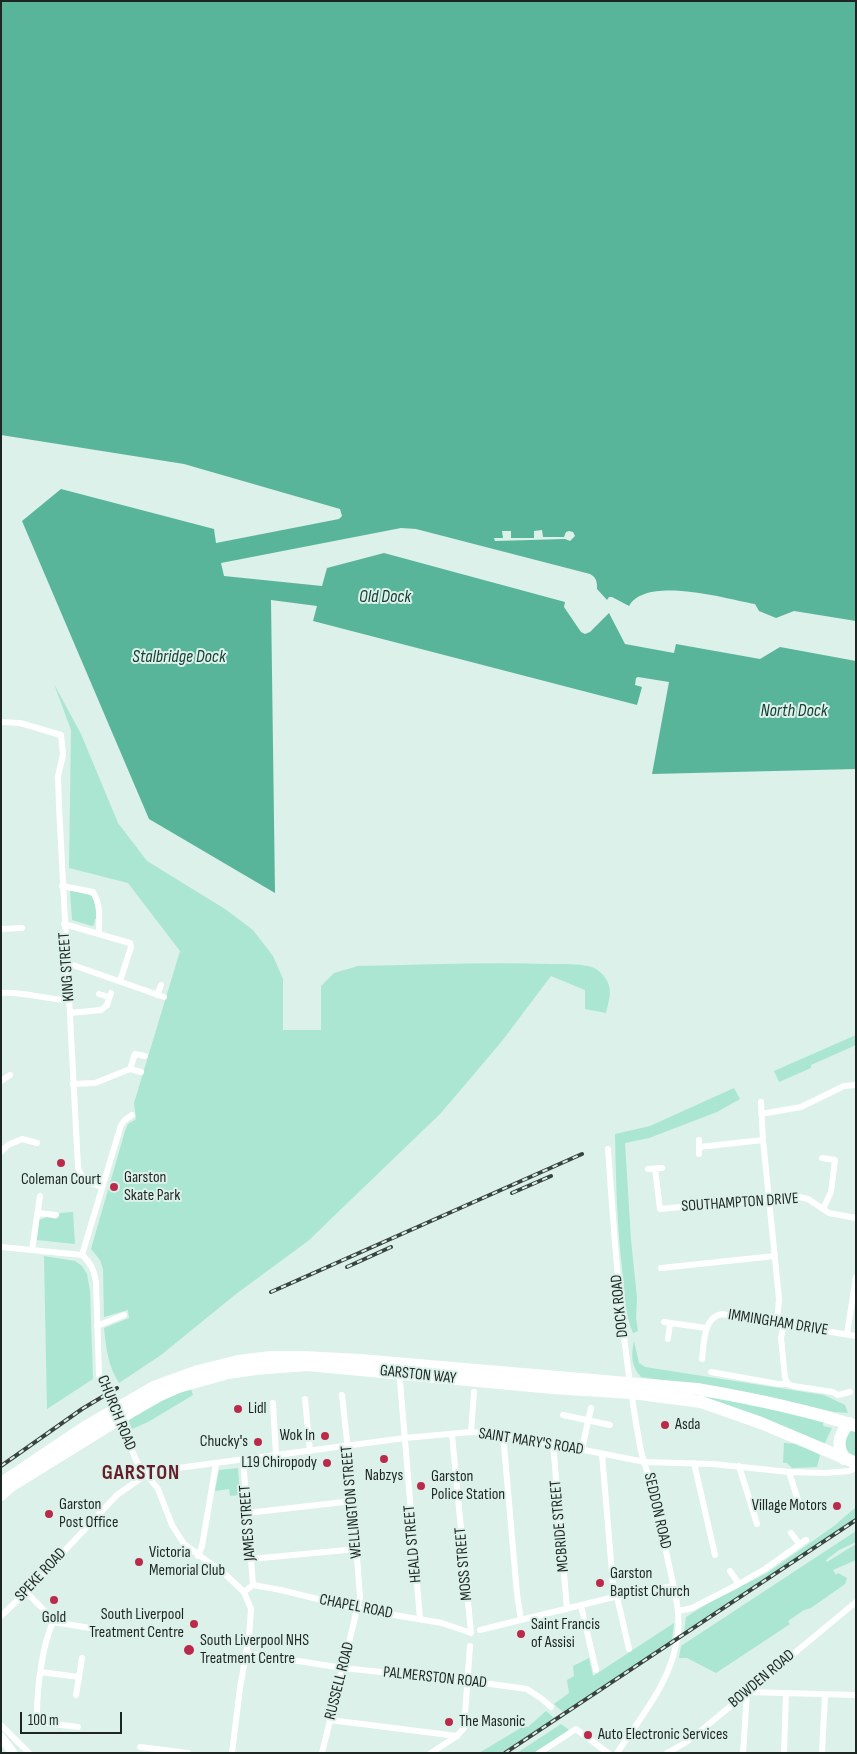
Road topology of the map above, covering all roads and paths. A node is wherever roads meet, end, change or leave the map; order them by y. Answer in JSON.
{"nodes":[{"id":1,"x":1,"y":722,"type":"edge"},
{"id":2,"x":62,"y":886,"type":"junction"},
{"id":3,"x":64,"y":924,"type":"junction"},
{"id":4,"x":22,"y":928,"type":"dead end"},
{"id":5,"x":1,"y":929,"type":"edge"},
{"id":6,"x":99,"y":933,"type":"junction"},
{"id":7,"x":67,"y":963,"type":"junction"},
{"id":8,"x":120,"y":981,"type":"junction"},
{"id":9,"x":161,"y":985,"type":"dead end"},
{"id":10,"x":1,"y":993,"type":"edge"},
{"id":11,"x":99,"y":994,"type":"dead end"},
{"id":12,"x":69,"y":1000,"type":"junction"},
{"id":13,"x":70,"y":1013,"type":"junction"},
{"id":14,"x":145,"y":1056,"type":"dead end"},
{"id":15,"x":130,"y":1069,"type":"junction"},
{"id":16,"x":141,"y":1072,"type":"dead end"},
{"id":17,"x":73,"y":1084,"type":"junction"},
{"id":18,"x":856,"y":1085,"type":"edge"},
{"id":19,"x":761,"y":1102,"type":"dead end"},
{"id":20,"x":761,"y":1114,"type":"junction"},
{"id":21,"x":132,"y":1115,"type":"dead end"},
{"id":22,"x":763,"y":1140,"type":"junction"},
{"id":23,"x":37,"y":1143,"type":"dead end"},
{"id":24,"x":699,"y":1147,"type":"dead end"},
{"id":25,"x":608,"y":1149,"type":"dead end"},
{"id":26,"x":1,"y":1152,"type":"edge"},
{"id":27,"x":822,"y":1158,"type":"dead end"},
{"id":28,"x":655,"y":1169,"type":"dead end"},
{"id":29,"x":101,"y":1187,"type":"junction"},
{"id":30,"x":40,"y":1196,"type":"dead end"},
{"id":31,"x":769,"y":1198,"type":"junction"},
{"id":32,"x":823,"y":1209,"type":"junction"},
{"id":33,"x":38,"y":1213,"type":"junction"},
{"id":34,"x":56,"y":1215,"type":"dead end"},
{"id":35,"x":856,"y":1218,"type":"edge"},
{"id":36,"x":1,"y":1246,"type":"edge"},
{"id":37,"x":32,"y":1250,"type":"junction"},
{"id":38,"x":82,"y":1255,"type":"junction"},
{"id":39,"x":775,"y":1256,"type":"junction"},
{"id":40,"x":661,"y":1268,"type":"dead end"},
{"id":41,"x":856,"y":1277,"type":"edge"},
{"id":42,"x":124,"y":1315,"type":"dead end"},
{"id":43,"x":781,"y":1323,"type":"junction"},
{"id":44,"x":97,"y":1326,"type":"junction"},
{"id":45,"x":706,"y":1328,"type":"junction"},
{"id":46,"x":847,"y":1334,"type":"junction"},
{"id":47,"x":856,"y":1336,"type":"edge"},
{"id":48,"x":668,"y":1339,"type":"dead end"},
{"id":49,"x":702,"y":1359,"type":"dead end"},
{"id":50,"x":711,"y":1372,"type":"dead end"},
{"id":51,"x":400,"y":1382,"type":"dead end"},
{"id":52,"x":788,"y":1384,"type":"junction"},
{"id":53,"x":631,"y":1387,"type":"junction"},
{"id":54,"x":474,"y":1392,"type":"dead end"},
{"id":55,"x":850,"y":1392,"type":"dead end"},
{"id":56,"x":342,"y":1395,"type":"dead end"},
{"id":57,"x":305,"y":1399,"type":"dead end"},
{"id":58,"x":273,"y":1403,"type":"dead end"},
{"id":59,"x":591,"y":1408,"type":"dead end"},
{"id":60,"x":563,"y":1414,"type":"dead end"},
{"id":61,"x":589,"y":1420,"type":"junction"},
{"id":62,"x":610,"y":1424,"type":"dead end"},
{"id":63,"x":854,"y":1425,"type":"edge"},
{"id":64,"x":88,"y":1432,"type":"junction"},
{"id":65,"x":471,"y":1432,"type":"junction"},
{"id":66,"x":503,"y":1434,"type":"junction"},
{"id":67,"x":452,"y":1435,"type":"junction"},
{"id":68,"x":405,"y":1438,"type":"junction"},
{"id":69,"x":554,"y":1444,"type":"junction"},
{"id":70,"x":347,"y":1447,"type":"junction"},
{"id":71,"x":582,"y":1449,"type":"junction"},
{"id":72,"x":310,"y":1451,"type":"junction"},
{"id":73,"x":602,"y":1454,"type":"junction"},
{"id":74,"x":276,"y":1455,"type":"junction"},
{"id":75,"x":243,"y":1460,"type":"junction"},
{"id":76,"x":850,"y":1461,"type":"edge"},
{"id":77,"x":645,"y":1462,"type":"junction"},
{"id":78,"x":694,"y":1463,"type":"junction"},
{"id":79,"x":216,"y":1464,"type":"junction"},
{"id":80,"x":739,"y":1466,"type":"junction"},
{"id":81,"x":856,"y":1468,"type":"edge"},
{"id":82,"x":789,"y":1472,"type":"junction"},
{"id":83,"x":147,"y":1474,"type":"junction"},
{"id":84,"x":1,"y":1483,"type":"edge"},
{"id":85,"x":1,"y":1495,"type":"edge"},
{"id":86,"x":798,"y":1500,"type":"dead end"},
{"id":87,"x":353,"y":1501,"type":"junction"},
{"id":88,"x":247,"y":1513,"type":"junction"},
{"id":89,"x":757,"y":1524,"type":"dead end"},
{"id":90,"x":791,"y":1533,"type":"dead end"},
{"id":91,"x":806,"y":1540,"type":"dead end"},
{"id":92,"x":800,"y":1545,"type":"junction"},
{"id":93,"x":357,"y":1549,"type":"junction"},
{"id":94,"x":715,"y":1555,"type":"dead end"},
{"id":95,"x":198,"y":1556,"type":"junction"},
{"id":96,"x":251,"y":1559,"type":"junction"},
{"id":97,"x":730,"y":1571,"type":"dead end"},
{"id":98,"x":739,"y":1584,"type":"junction"},
{"id":99,"x":253,"y":1585,"type":"junction"},
{"id":100,"x":673,"y":1586,"type":"junction"},
{"id":101,"x":26,"y":1592,"type":"junction"},
{"id":102,"x":244,"y":1592,"type":"junction"},
{"id":103,"x":616,"y":1597,"type":"junction"},
{"id":104,"x":856,"y":1602,"type":"edge"},
{"id":105,"x":581,"y":1606,"type":"junction"},
{"id":106,"x":358,"y":1609,"type":"junction"},
{"id":107,"x":567,"y":1609,"type":"junction"},
{"id":108,"x":679,"y":1611,"type":"junction"},
{"id":109,"x":1,"y":1616,"type":"edge"},
{"id":110,"x":420,"y":1619,"type":"junction"},
{"id":111,"x":521,"y":1620,"type":"junction"},
{"id":112,"x":53,"y":1622,"type":"junction"},
{"id":113,"x":90,"y":1628,"type":"dead end"},
{"id":114,"x":480,"y":1630,"type":"dead end"},
{"id":115,"x":471,"y":1633,"type":"joint"},
{"id":116,"x":470,"y":1646,"type":"dead end"},
{"id":117,"x":629,"y":1649,"type":"dead end"},
{"id":118,"x":247,"y":1653,"type":"junction"},
{"id":119,"x":82,"y":1658,"type":"dead end"},
{"id":120,"x":343,"y":1668,"type":"junction"},
{"id":121,"x":596,"y":1670,"type":"dead end"},
{"id":122,"x":41,"y":1672,"type":"junction"},
{"id":123,"x":79,"y":1677,"type":"junction"},
{"id":124,"x":468,"y":1681,"type":"junction"},
{"id":125,"x":747,"y":1692,"type":"junction"},
{"id":126,"x":786,"y":1693,"type":"junction"},
{"id":127,"x":76,"y":1695,"type":"dead end"},
{"id":128,"x":825,"y":1695,"type":"junction"},
{"id":129,"x":856,"y":1695,"type":"edge"},
{"id":130,"x":551,"y":1707,"type":"dead end"},
{"id":131,"x":330,"y":1720,"type":"junction"},
{"id":132,"x":1,"y":1725,"type":"edge"},
{"id":133,"x":78,"y":1727,"type":"dead end"},
{"id":134,"x":457,"y":1736,"type":"junction"},
{"id":135,"x":1,"y":1737,"type":"edge"},
{"id":136,"x":140,"y":1747,"type":"dead end"},
{"id":137,"x":13,"y":1753,"type":"edge"},
{"id":138,"x":29,"y":1753,"type":"edge"},
{"id":139,"x":188,"y":1753,"type":"edge"},
{"id":140,"x":232,"y":1753,"type":"edge"},
{"id":141,"x":322,"y":1753,"type":"edge"},
{"id":142,"x":431,"y":1753,"type":"edge"},
{"id":143,"x":539,"y":1753,"type":"edge"},
{"id":144,"x":608,"y":1753,"type":"edge"},
{"id":145,"x":617,"y":1753,"type":"edge"},
{"id":146,"x":666,"y":1753,"type":"edge"},
{"id":147,"x":744,"y":1753,"type":"edge"},
{"id":148,"x":784,"y":1753,"type":"edge"},
{"id":149,"x":822,"y":1753,"type":"edge"}],
"edges":[{"from":1,"to":2,"type":"street","name":"KING STREET"},
{"from":2,"to":3,"type":"street","name":"KING STREET"},
{"from":2,"to":6,"type":"street"},
{"from":3,"to":6,"type":"street"},
{"from":3,"to":7,"type":"street","name":"KING STREET"},
{"from":4,"to":5,"type":"street"},
{"from":6,"to":8,"type":"street"},
{"from":7,"to":8,"type":"street"},
{"from":7,"to":12,"type":"street","name":"KING STREET"},
{"from":8,"to":9,"type":"street"},
{"from":10,"to":12,"type":"street"},
{"from":11,"to":13,"type":"street"},
{"from":12,"to":13,"type":"street","name":"KING STREET"},
{"from":13,"to":17,"type":"street","name":"KING STREET"},
{"from":14,"to":15,"type":"street"},
{"from":15,"to":16,"type":"street"},
{"from":15,"to":17,"type":"street"},
{"from":17,"to":29,"type":"street","name":"KING STREET"},
{"from":18,"to":20,"type":"street"},
{"from":19,"to":20,"type":"street"},
{"from":20,"to":22,"type":"street"},
{"from":21,"to":29,"type":"street"},
{"from":22,"to":24,"type":"street"},
{"from":22,"to":31,"type":"street"},
{"from":23,"to":26,"type":"street"},
{"from":25,"to":53,"type":"street","name":"DOCK ROAD"},
{"from":27,"to":32,"type":"street"},
{"from":28,"to":31,"type":"street","name":"SOUTHAMPTON DRIVE"},
{"from":29,"to":38,"type":"street"},
{"from":30,"to":33,"type":"street"},
{"from":31,"to":32,"type":"street","name":"SOUTHAMPTON DRIVE"},
{"from":31,"to":39,"type":"street"},
{"from":32,"to":35,"type":"street","name":"SOUTHAMPTON DRIVE"},
{"from":33,"to":34,"type":"street"},
{"from":33,"to":37,"type":"street"},
{"from":36,"to":37,"type":"street"},
{"from":37,"to":38,"type":"street"},
{"from":38,"to":44,"type":"street","name":"CHURCH ROAD"},
{"from":39,"to":40,"type":"street"},
{"from":39,"to":43,"type":"street"},
{"from":41,"to":46,"type":"street"},
{"from":42,"to":44,"type":"street"},
{"from":43,"to":45,"type":"street","name":"IMMINGHAM DRIVE"},
{"from":43,"to":46,"type":"street","name":"IMMINGHAM DRIVE"},
{"from":43,"to":52,"type":"street"},
{"from":44,"to":83,"type":"street","name":"CHURCH ROAD"},
{"from":45,"to":48,"type":"street","name":"IMMINGHAM DRIVE"},
{"from":45,"to":49,"type":"street","name":"IMMINGHAM DRIVE"},
{"from":46,"to":47,"type":"street","name":"IMMINGHAM DRIVE"},
{"from":50,"to":52,"type":"street"},
{"from":51,"to":68,"type":"street","name":"HEALD STREET"},
{"from":52,"to":55,"type":"street"},
{"from":53,"to":63,"type":"highway","name":"GARSTON WAY"},
{"from":53,"to":64,"type":"highway","name":"GARSTON WAY"},
{"from":53,"to":76,"type":"highway","name":"GARSTON WAY"},
{"from":53,"to":77,"type":"street","name":"DOCK ROAD"},
{"from":54,"to":65,"type":"street"},
{"from":56,"to":70,"type":"street","name":"WELLINGTON STREET"},
{"from":57,"to":72,"type":"street"},
{"from":58,"to":74,"type":"street"},
{"from":59,"to":61,"type":"street"},
{"from":60,"to":61,"type":"street"},
{"from":61,"to":62,"type":"street"},
{"from":61,"to":71,"type":"street"},
{"from":63,"to":76,"type":"highway"},
{"from":64,"to":84,"type":"highway","name":"GARSTON WAY"},
{"from":64,"to":85,"type":"highway","name":"GARSTON WAY"},
{"from":65,"to":66,"type":"street","name":"SAINT MARY'S ROAD"},
{"from":65,"to":67,"type":"street","name":"SAINT MARY'S ROAD"},
{"from":66,"to":69,"type":"street","name":"SAINT MARY'S ROAD"},
{"from":66,"to":111,"type":"street"},
{"from":67,"to":68,"type":"street","name":"SAINT MARY'S ROAD"},
{"from":67,"to":115,"type":"street","name":"MOSS STREET"},
{"from":68,"to":70,"type":"street","name":"SAINT MARY'S ROAD"},
{"from":68,"to":110,"type":"street","name":"HEALD STREET"},
{"from":69,"to":71,"type":"street","name":"SAINT MARY'S ROAD"},
{"from":69,"to":107,"type":"street","name":"MCBRIDE STREET"},
{"from":70,"to":72,"type":"street","name":"SAINT MARY'S ROAD"},
{"from":70,"to":87,"type":"street","name":"WELLINGTON STREET"},
{"from":71,"to":73,"type":"street","name":"SAINT MARY'S ROAD"},
{"from":72,"to":74,"type":"street","name":"SAINT MARY'S ROAD"},
{"from":73,"to":77,"type":"street","name":"SAINT MARY'S ROAD"},
{"from":73,"to":103,"type":"street"},
{"from":74,"to":75,"type":"street","name":"SAINT MARY'S ROAD"},
{"from":75,"to":79,"type":"street","name":"SAINT MARY'S ROAD"},
{"from":75,"to":88,"type":"street","name":"JAMES STREET"},
{"from":77,"to":78,"type":"street","name":"SAINT MARY'S ROAD"},
{"from":77,"to":100,"type":"street","name":"SEDDON ROAD"},
{"from":78,"to":80,"type":"street","name":"SAINT MARY'S ROAD"},
{"from":78,"to":94,"type":"street"},
{"from":79,"to":83,"type":"street","name":"SAINT MARY'S ROAD"},
{"from":79,"to":95,"type":"street"},
{"from":80,"to":82,"type":"street","name":"SAINT MARY'S ROAD"},
{"from":80,"to":89,"type":"street"},
{"from":81,"to":82,"type":"street","name":"SAINT MARY'S ROAD"},
{"from":82,"to":86,"type":"street"},
{"from":83,"to":95,"type":"street","name":"CHURCH ROAD"},
{"from":83,"to":101,"type":"street","name":"SPEKE ROAD"},
{"from":87,"to":88,"type":"street"},
{"from":87,"to":93,"type":"street","name":"WELLINGTON STREET"},
{"from":88,"to":96,"type":"street","name":"JAMES STREET"},
{"from":90,"to":92,"type":"street"},
{"from":91,"to":92,"type":"street"},
{"from":92,"to":98,"type":"street"},
{"from":93,"to":96,"type":"street"},
{"from":93,"to":106,"type":"street","name":"WELLINGTON STREET"},
{"from":95,"to":102,"type":"street","name":"CHURCH ROAD"},
{"from":96,"to":99,"type":"street","name":"JAMES STREET"},
{"from":97,"to":98,"type":"street"},
{"from":98,"to":108,"type":"street"},
{"from":99,"to":102,"type":"street"},
{"from":99,"to":106,"type":"street","name":"CHAPEL ROAD"},
{"from":100,"to":103,"type":"street"},
{"from":100,"to":108,"type":"street","name":"SEDDON ROAD"},
{"from":101,"to":109,"type":"street","name":"SPEKE ROAD"},
{"from":101,"to":112,"type":"street"},
{"from":102,"to":118,"type":"street"},
{"from":103,"to":105,"type":"street"},
{"from":103,"to":117,"type":"street"},
{"from":104,"to":125,"type":"street","name":"BOWDEN ROAD"},
{"from":105,"to":107,"type":"street"},
{"from":105,"to":121,"type":"street"},
{"from":106,"to":110,"type":"street","name":"CHAPEL ROAD"},
{"from":106,"to":120,"type":"street","name":"RUSSELL ROAD"},
{"from":107,"to":111,"type":"street"},
{"from":108,"to":145,"type":"street","name":"SEDDON ROAD"},
{"from":110,"to":115,"type":"street","name":"CHAPEL ROAD"},
{"from":111,"to":114,"type":"street"},
{"from":112,"to":113,"type":"street"},
{"from":112,"to":122,"type":"street"},
{"from":116,"to":124,"type":"street"},
{"from":118,"to":120,"type":"street","name":"PALMERSTON ROAD"},
{"from":118,"to":140,"type":"street"},
{"from":119,"to":123,"type":"street"},
{"from":120,"to":124,"type":"street","name":"PALMERSTON ROAD"},
{"from":120,"to":131,"type":"street","name":"RUSSELL ROAD"},
{"from":122,"to":123,"type":"street"},
{"from":122,"to":133,"type":"street"},
{"from":123,"to":127,"type":"street"},
{"from":124,"to":130,"type":"street","name":"PALMERSTON ROAD"},
{"from":124,"to":134,"type":"street"},
{"from":125,"to":126,"type":"street"},
{"from":125,"to":146,"type":"street","name":"BOWDEN ROAD"},
{"from":125,"to":147,"type":"street"},
{"from":126,"to":128,"type":"street"},
{"from":126,"to":148,"type":"street"},
{"from":128,"to":129,"type":"street"},
{"from":128,"to":149,"type":"street"},
{"from":131,"to":134,"type":"street"},
{"from":131,"to":141,"type":"street","name":"RUSSELL ROAD"},
{"from":132,"to":138,"type":"street"},
{"from":134,"to":142,"type":"street"},
{"from":135,"to":137,"type":"main road"},
{"from":136,"to":139,"type":"street"},
{"from":143,"to":144,"type":"street"}]}
